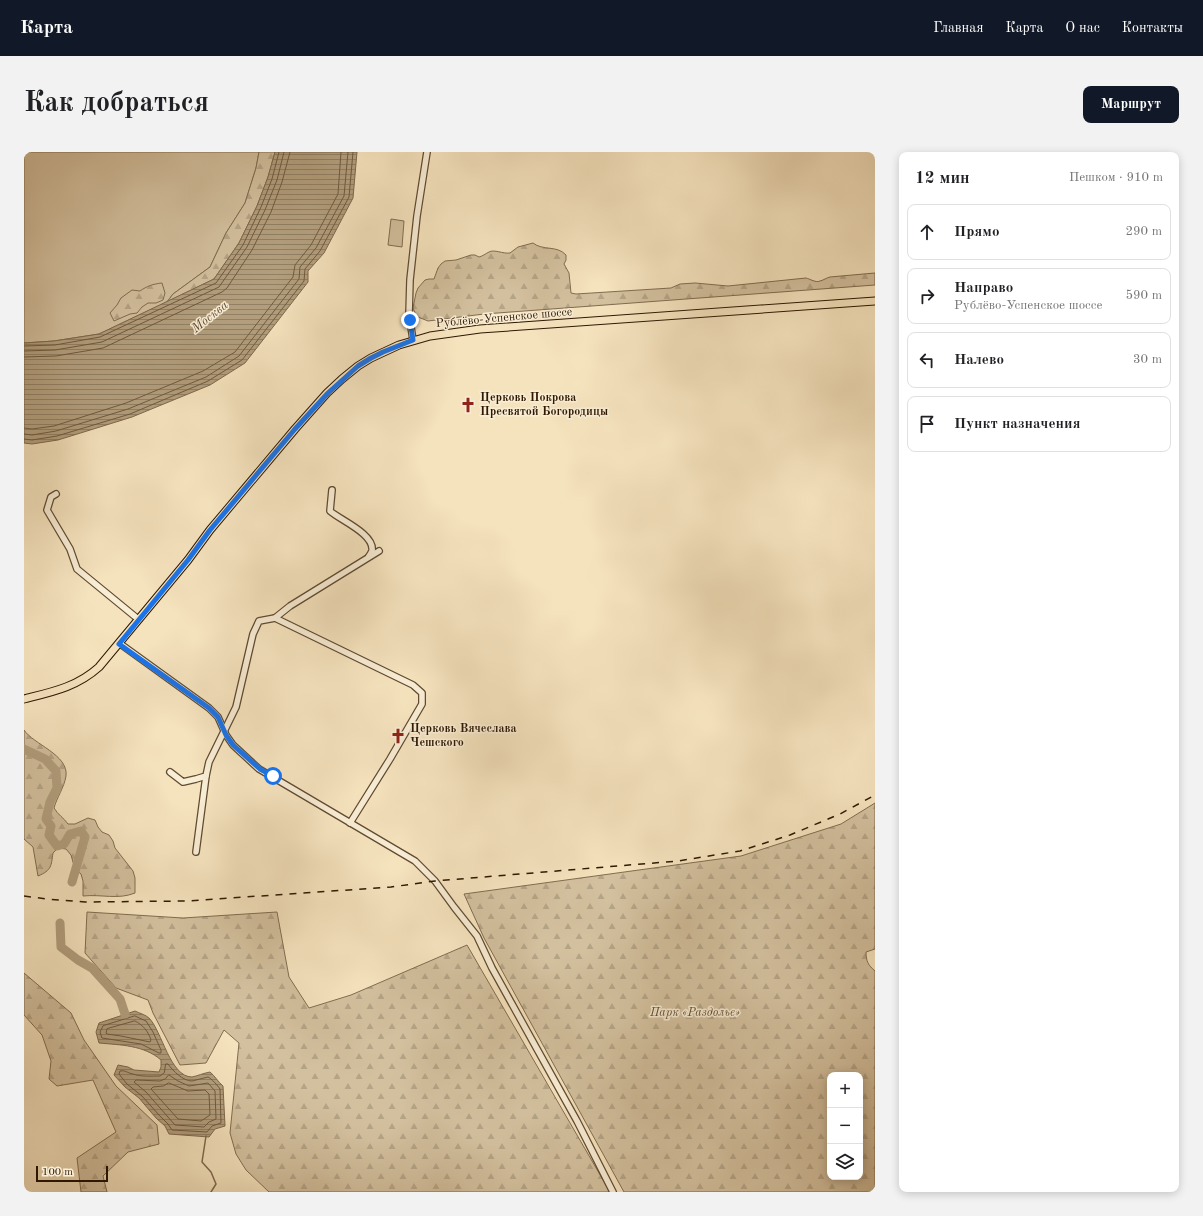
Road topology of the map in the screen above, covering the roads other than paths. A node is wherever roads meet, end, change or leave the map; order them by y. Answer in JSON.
{"nodes":[{"id":1,"x":427,"y":152,"type":"edge"},
{"id":2,"x":875,"y":301,"type":"edge"},
{"id":3,"x":413,"y":340,"type":"junction"},
{"id":4,"x":332,"y":490,"type":"dead end"},
{"id":5,"x":56,"y":494,"type":"dead end"},
{"id":6,"x":379,"y":551,"type":"dead end"},
{"id":7,"x":368,"y":558,"type":"junction"},
{"id":8,"x":275,"y":618,"type":"junction"},
{"id":9,"x":138,"y":619,"type":"junction"},
{"id":10,"x":119,"y":644,"type":"junction"},
{"id":11,"x":24,"y":699,"type":"edge"},
{"id":12,"x":225,"y":732,"type":"junction"},
{"id":13,"x":170,"y":772,"type":"dead end"},
{"id":14,"x":206,"y":776,"type":"junction"},
{"id":15,"x":350,"y":823,"type":"junction"},
{"id":16,"x":196,"y":852,"type":"dead end"},
{"id":17,"x":613,"y":1192,"type":"edge"}],
"edges":[{"from":1,"to":3,"type":"street"},
{"from":2,"to":3,"type":"main road","name":"Рублёво-Успенское шоссе"},
{"from":3,"to":9,"type":"main road","name":"Рублёво-Успенское шоссе"},
{"from":4,"to":7,"type":"street"},
{"from":5,"to":9,"type":"street"},
{"from":6,"to":7,"type":"street"},
{"from":7,"to":8,"type":"street"},
{"from":8,"to":12,"type":"street"},
{"from":8,"to":15,"type":"street"},
{"from":9,"to":10,"type":"main road","name":"Рублёво-Успенское шоссе"},
{"from":10,"to":11,"type":"main road","name":"Рублёво-Успенское шоссе"},
{"from":10,"to":12,"type":"street"},
{"from":12,"to":14,"type":"street"},
{"from":12,"to":15,"type":"street"},
{"from":13,"to":14,"type":"street"},
{"from":14,"to":16,"type":"street"},
{"from":15,"to":17,"type":"street"}]}
